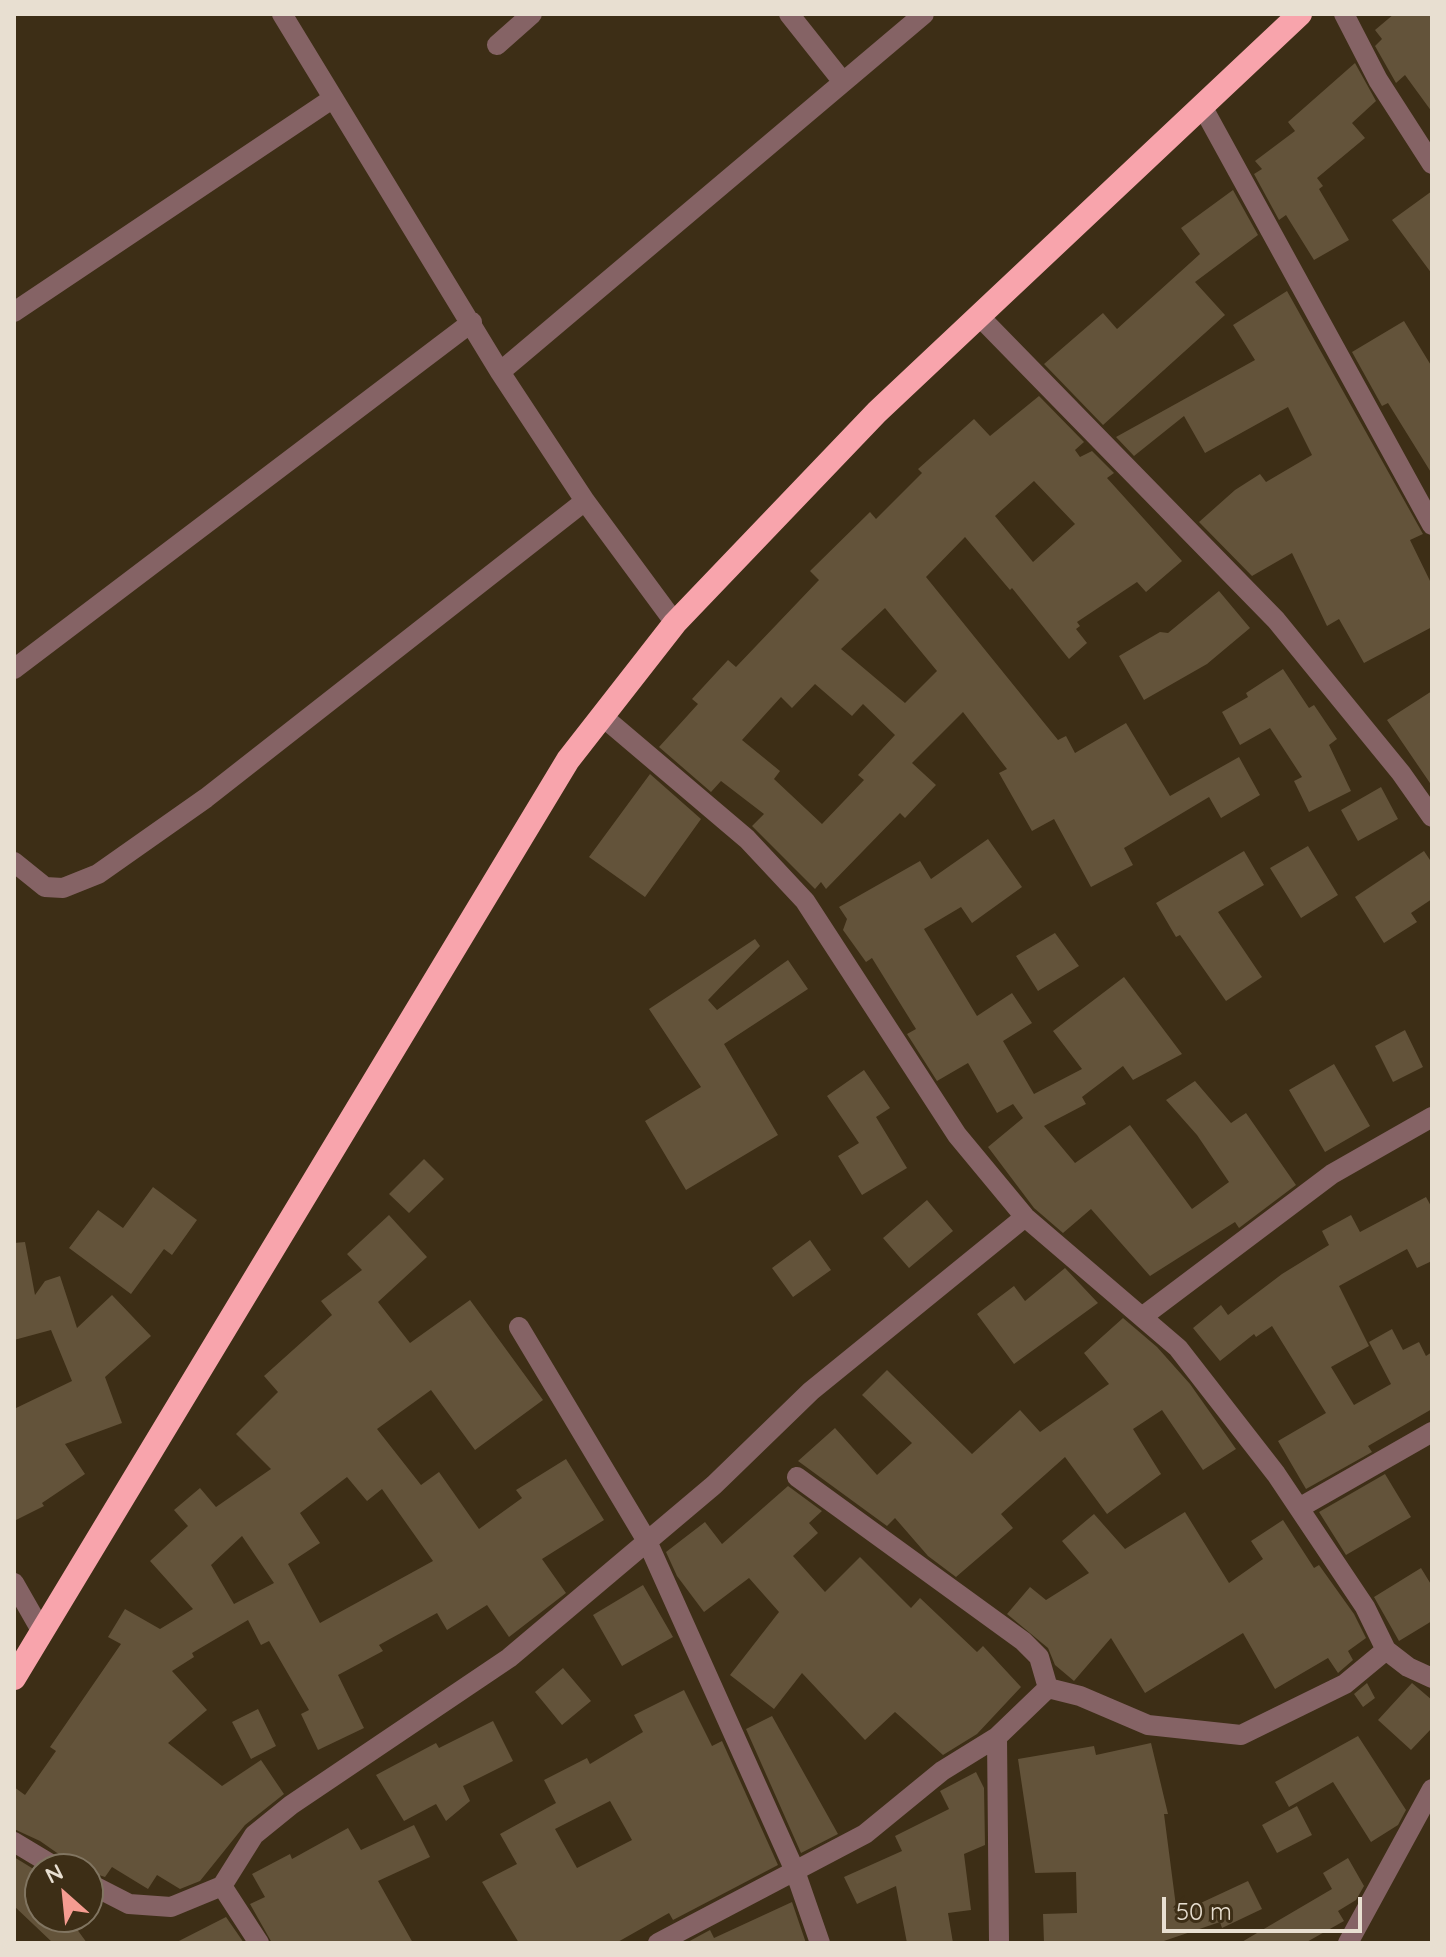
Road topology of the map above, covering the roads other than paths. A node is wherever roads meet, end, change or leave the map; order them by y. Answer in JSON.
{"nodes":[{"id":1,"x":282,"y":14,"type":"edge"},
{"id":2,"x":532,"y":14,"type":"edge"},
{"id":3,"x":789,"y":14,"type":"edge"},
{"id":4,"x":924,"y":14,"type":"edge"},
{"id":5,"x":1300,"y":14,"type":"edge"},
{"id":6,"x":1344,"y":14,"type":"edge"},
{"id":7,"x":497,"y":45,"type":"dead end"},
{"id":8,"x":843,"y":82,"type":"junction"},
{"id":9,"x":332,"y":99,"type":"junction"},
{"id":10,"x":1202,"y":106,"type":"junction"},
{"id":11,"x":1432,"y":164,"type":"edge"},
{"id":12,"x":14,"y":312,"type":"edge"},
{"id":13,"x":979,"y":316,"type":"junction"},
{"id":14,"x":472,"y":322,"type":"junction"},
{"id":15,"x":500,"y":372,"type":"junction"},
{"id":16,"x":585,"y":501,"type":"junction"},
{"id":17,"x":1432,"y":525,"type":"edge"},
{"id":18,"x":675,"y":623,"type":"junction"},
{"id":19,"x":14,"y":669,"type":"edge"},
{"id":20,"x":602,"y":716,"type":"junction"},
{"id":21,"x":1432,"y":817,"type":"edge"},
{"id":22,"x":14,"y":862,"type":"edge"},
{"id":23,"x":1432,"y":1117,"type":"edge"},
{"id":24,"x":1025,"y":1217,"type":"junction"},
{"id":25,"x":1142,"y":1317,"type":"junction"},
{"id":26,"x":519,"y":1327,"type":"dead end"},
{"id":27,"x":1432,"y":1432,"type":"edge"},
{"id":28,"x":797,"y":1477,"type":"dead end"},
{"id":29,"x":1299,"y":1508,"type":"junction"},
{"id":30,"x":647,"y":1541,"type":"junction"},
{"id":31,"x":14,"y":1583,"type":"edge"},
{"id":32,"x":42,"y":1632,"type":"junction"},
{"id":33,"x":1386,"y":1650,"type":"junction"},
{"id":34,"x":14,"y":1678,"type":"edge"},
{"id":35,"x":1432,"y":1678,"type":"edge"},
{"id":36,"x":1048,"y":1688,"type":"junction"},
{"id":37,"x":997,"y":1737,"type":"junction"},
{"id":38,"x":1432,"y":1789,"type":"edge"},
{"id":39,"x":1424,"y":1822,"type":"edge"},
{"id":40,"x":14,"y":1842,"type":"edge"},
{"id":41,"x":32,"y":1853,"type":"edge"},
{"id":42,"x":795,"y":1871,"type":"junction"},
{"id":43,"x":222,"y":1886,"type":"junction"},
{"id":44,"x":104,"y":1891,"type":"edge"},
{"id":45,"x":259,"y":1943,"type":"edge"},
{"id":46,"x":658,"y":1943,"type":"edge"},
{"id":47,"x":820,"y":1943,"type":"edge"},
{"id":48,"x":999,"y":1943,"type":"edge"},
{"id":49,"x":1348,"y":1943,"type":"edge"}],
"edges":[{"from":1,"to":9,"type":"street"},
{"from":2,"to":7,"type":"street"},
{"from":3,"to":8,"type":"street"},
{"from":4,"to":8,"type":"street"},
{"from":5,"to":10,"type":"highway"},
{"from":6,"to":11,"type":"street"},
{"from":8,"to":15,"type":"street"},
{"from":9,"to":12,"type":"street"},
{"from":9,"to":14,"type":"street"},
{"from":10,"to":13,"type":"highway"},
{"from":10,"to":17,"type":"street"},
{"from":13,"to":18,"type":"highway"},
{"from":13,"to":21,"type":"street"},
{"from":14,"to":15,"type":"street"},
{"from":14,"to":19,"type":"street"},
{"from":15,"to":16,"type":"street"},
{"from":16,"to":18,"type":"street"},
{"from":16,"to":22,"type":"street"},
{"from":18,"to":20,"type":"highway"},
{"from":20,"to":24,"type":"street"},
{"from":20,"to":32,"type":"highway"},
{"from":23,"to":25,"type":"street"},
{"from":24,"to":25,"type":"street"},
{"from":24,"to":30,"type":"street"},
{"from":25,"to":29,"type":"street"},
{"from":26,"to":30,"type":"street"},
{"from":27,"to":29,"type":"street"},
{"from":28,"to":36,"type":"street"},
{"from":29,"to":33,"type":"street"},
{"from":30,"to":42,"type":"street"},
{"from":30,"to":43,"type":"street"},
{"from":31,"to":32,"type":"street"},
{"from":32,"to":34,"type":"highway"},
{"from":33,"to":35,"type":"street"},
{"from":33,"to":36,"type":"street"},
{"from":36,"to":37,"type":"street"},
{"from":37,"to":42,"type":"street"},
{"from":37,"to":48,"type":"street"},
{"from":38,"to":39,"type":"street"},
{"from":39,"to":49,"type":"street"},
{"from":40,"to":41,"type":"street"},
{"from":42,"to":46,"type":"street"},
{"from":42,"to":47,"type":"street"},
{"from":43,"to":44,"type":"street"},
{"from":43,"to":45,"type":"street"}]}
